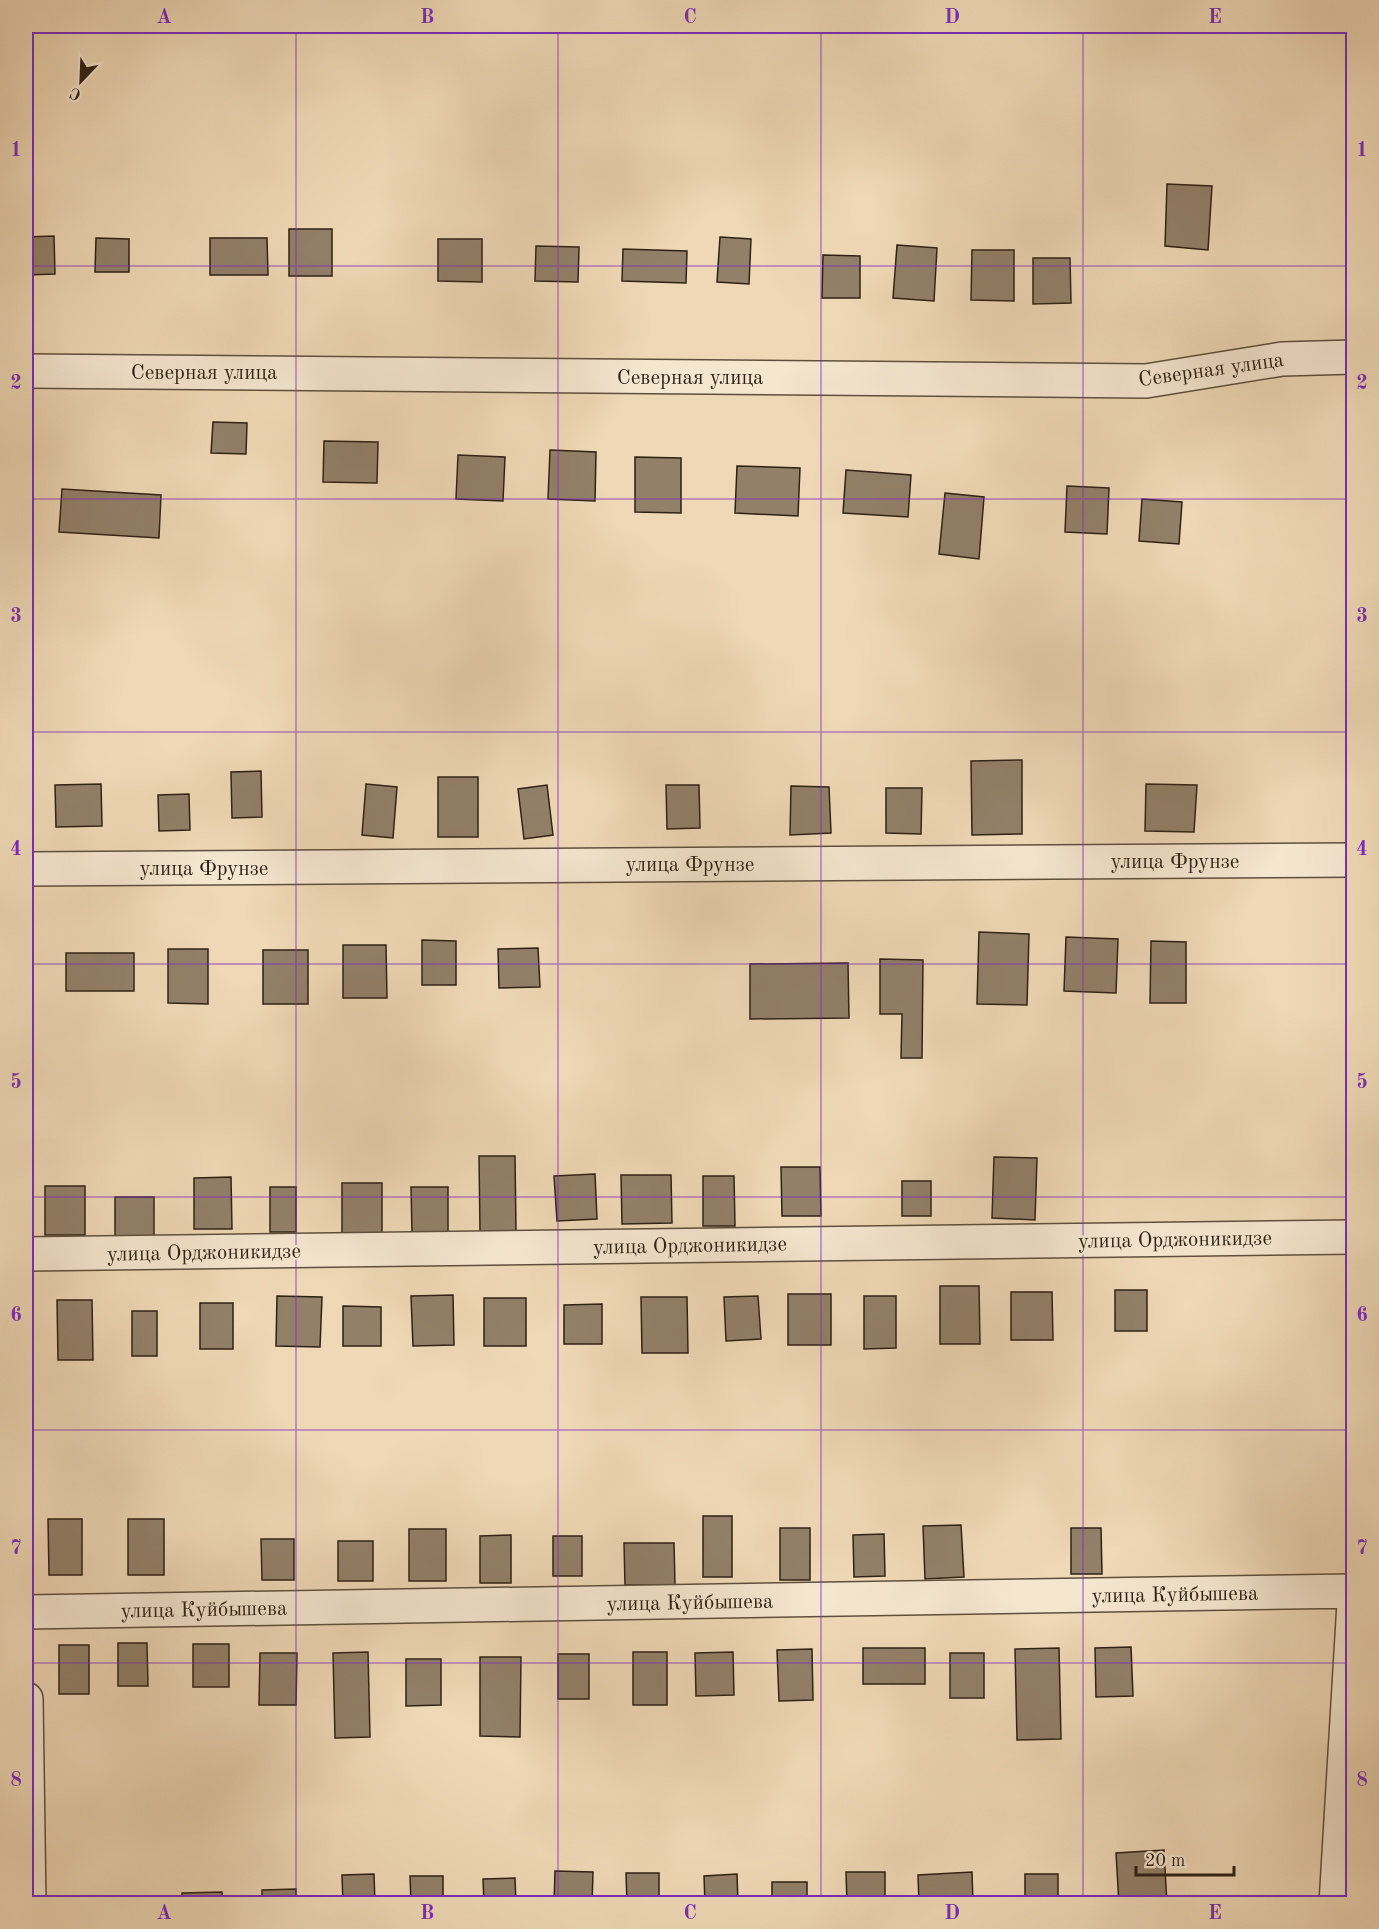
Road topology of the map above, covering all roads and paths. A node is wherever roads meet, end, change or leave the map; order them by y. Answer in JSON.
{"nodes":[{"id":1,"x":1353,"y":357,"type":"edge"},
{"id":2,"x":26,"y":371,"type":"edge"},
{"id":3,"x":1353,"y":860,"type":"edge"},
{"id":4,"x":26,"y":869,"type":"edge"},
{"id":5,"x":1353,"y":1237,"type":"edge"},
{"id":6,"x":26,"y":1254,"type":"edge"},
{"id":7,"x":1353,"y":1591,"type":"edge"},
{"id":8,"x":1353,"y":1603,"type":"edge"},
{"id":9,"x":26,"y":1612,"type":"edge"},
{"id":10,"x":26,"y":1699,"type":"edge"},
{"id":11,"x":29,"y":1904,"type":"edge"},
{"id":12,"x":1336,"y":1904,"type":"edge"}],
"edges":[{"from":1,"to":2,"type":"street","name":"Северная улица"},
{"from":3,"to":4,"type":"street","name":"улица Фрунзе"},
{"from":5,"to":6,"type":"street","name":"улица Орджоникидзе"},
{"from":7,"to":9,"type":"street","name":"улица Куйбышева"},
{"from":8,"to":12,"type":"street"},
{"from":10,"to":11,"type":"street"}]}
